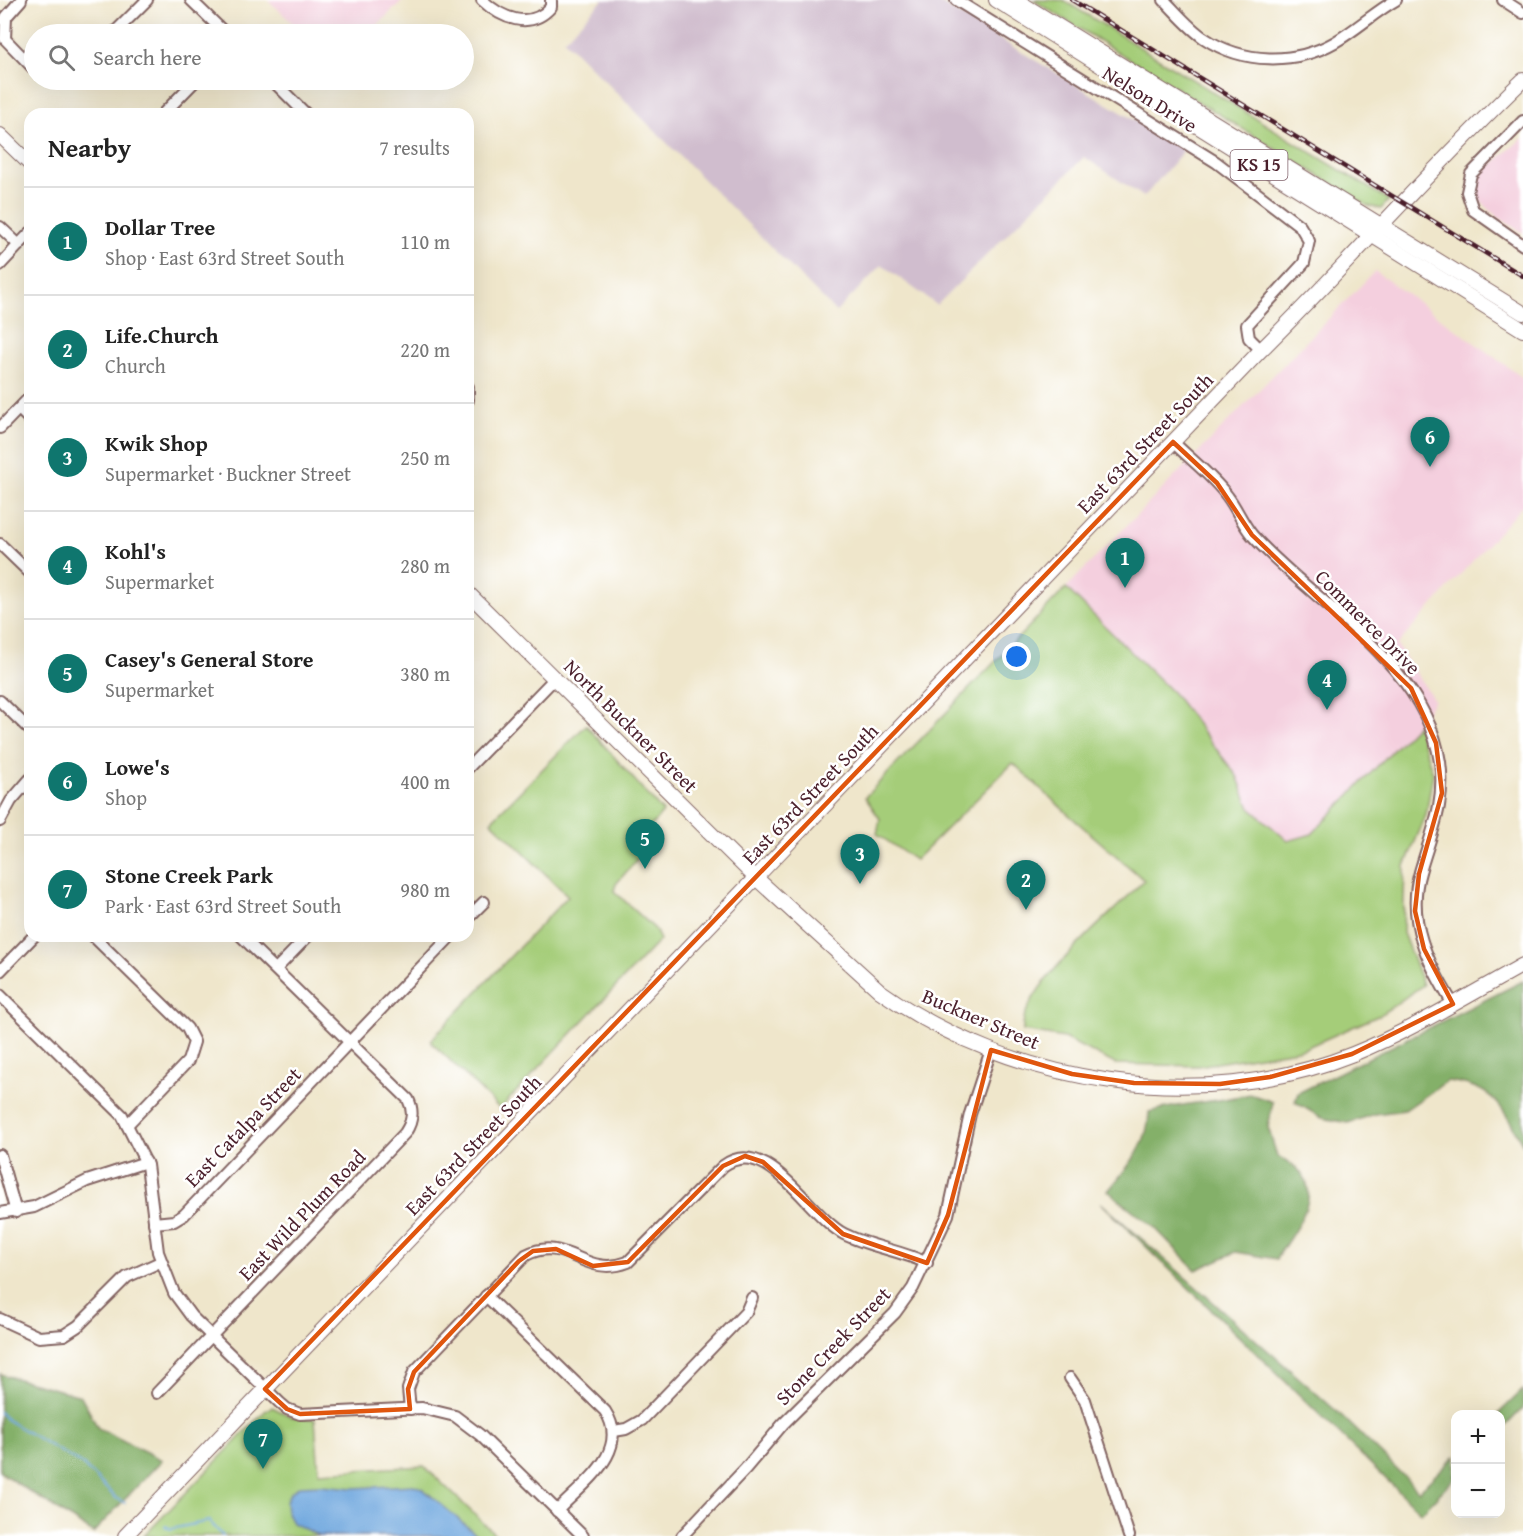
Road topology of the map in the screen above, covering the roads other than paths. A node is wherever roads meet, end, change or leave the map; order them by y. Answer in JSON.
{"nodes":[{"id":1,"x":21,"y":0,"type":"edge"},
{"id":2,"x":147,"y":0,"type":"edge"},
{"id":3,"x":191,"y":0,"type":"edge"},
{"id":4,"x":482,"y":0,"type":"edge"},
{"id":5,"x":551,"y":0,"type":"edge"},
{"id":6,"x":956,"y":0,"type":"edge"},
{"id":7,"x":996,"y":0,"type":"edge"},
{"id":8,"x":1016,"y":0,"type":"edge"},
{"id":9,"x":1164,"y":0,"type":"edge"},
{"id":10,"x":1396,"y":0,"type":"edge"},
{"id":11,"x":1503,"y":0,"type":"edge"},
{"id":12,"x":1523,"y":13,"type":"edge"},
{"id":13,"x":123,"y":24,"type":"edge"},
{"id":14,"x":216,"y":24,"type":"edge"},
{"id":15,"x":24,"y":59,"type":"edge"},
{"id":16,"x":1523,"y":80,"type":"edge"},
{"id":17,"x":186,"y":90,"type":"edge"},
{"id":18,"x":282,"y":90,"type":"edge"},
{"id":19,"x":169,"y":108,"type":"edge"},
{"id":20,"x":300,"y":108,"type":"edge"},
{"id":21,"x":1523,"y":121,"type":"edge"},
{"id":22,"x":0,"y":135,"type":"edge"},
{"id":23,"x":24,"y":158,"type":"edge"},
{"id":24,"x":1382,"y":226,"type":"junction"},
{"id":25,"x":0,"y":227,"type":"edge"},
{"id":26,"x":1372,"y":237,"type":"junction"},
{"id":27,"x":24,"y":240,"type":"edge"},
{"id":28,"x":19,"y":245,"type":"junction"},
{"id":29,"x":1523,"y":245,"type":"edge"},
{"id":30,"x":0,"y":265,"type":"edge"},
{"id":31,"x":1523,"y":313,"type":"edge"},
{"id":32,"x":1523,"y":330,"type":"edge"},
{"id":33,"x":1261,"y":350,"type":"junction"},
{"id":34,"x":24,"y":403,"type":"edge"},
{"id":35,"x":19,"y":409,"type":"junction"},
{"id":36,"x":24,"y":414,"type":"edge"},
{"id":37,"x":0,"y":428,"type":"edge"},
{"id":38,"x":1173,"y":442,"type":"junction"},
{"id":39,"x":0,"y":543,"type":"edge"},
{"id":40,"x":24,"y":567,"type":"edge"},
{"id":41,"x":474,"y":599,"type":"edge"},
{"id":42,"x":555,"y":678,"type":"junction"},
{"id":43,"x":0,"y":701,"type":"edge"},
{"id":44,"x":24,"y":724,"type":"edge"},
{"id":45,"x":474,"y":762,"type":"edge"},
{"id":46,"x":24,"y":786,"type":"edge"},
{"id":47,"x":0,"y":820,"type":"edge"},
{"id":48,"x":761,"y":882,"type":"junction"},
{"id":49,"x":484,"y":902,"type":"dead end"},
{"id":50,"x":474,"y":912,"type":"edge"},
{"id":51,"x":28,"y":942,"type":"edge"},
{"id":52,"x":99,"y":942,"type":"edge"},
{"id":53,"x":247,"y":942,"type":"edge"},
{"id":54,"x":302,"y":942,"type":"edge"},
{"id":55,"x":445,"y":942,"type":"edge"},
{"id":56,"x":1523,"y":965,"type":"edge"},
{"id":57,"x":276,"y":969,"type":"junction"},
{"id":58,"x":0,"y":971,"type":"edge"},
{"id":59,"x":0,"y":995,"type":"edge"},
{"id":60,"x":1452,"y":1004,"type":"junction"},
{"id":61,"x":350,"y":1042,"type":"junction"},
{"id":62,"x":991,"y":1050,"type":"junction"},
{"id":63,"x":127,"y":1125,"type":"junction"},
{"id":64,"x":0,"y":1155,"type":"edge"},
{"id":65,"x":146,"y":1162,"type":"junction"},
{"id":66,"x":16,"y":1212,"type":"junction"},
{"id":67,"x":0,"y":1213,"type":"edge"},
{"id":68,"x":154,"y":1223,"type":"junction"},
{"id":69,"x":160,"y":1262,"type":"junction"},
{"id":70,"x":927,"y":1263,"type":"junction"},
{"id":71,"x":486,"y":1296,"type":"junction"},
{"id":72,"x":752,"y":1298,"type":"dead end"},
{"id":73,"x":0,"y":1319,"type":"edge"},
{"id":74,"x":211,"y":1336,"type":"junction"},
{"id":75,"x":1070,"y":1378,"type":"dead end"},
{"id":76,"x":265,"y":1389,"type":"junction"},
{"id":77,"x":157,"y":1393,"type":"dead end"},
{"id":78,"x":410,"y":1409,"type":"junction"},
{"id":79,"x":614,"y":1431,"type":"junction"},
{"id":80,"x":557,"y":1510,"type":"junction"},
{"id":81,"x":128,"y":1535,"type":"edge"},
{"id":82,"x":583,"y":1536,"type":"edge"},
{"id":83,"x":682,"y":1536,"type":"edge"},
{"id":84,"x":1129,"y":1536,"type":"edge"}],
"edges":[{"from":1,"to":15,"type":"street"},
{"from":2,"to":13,"type":"street"},
{"from":3,"to":14,"type":"street"},
{"from":4,"to":5,"type":"street"},
{"from":6,"to":33,"type":"street","name":"Nelson Drive"},
{"from":7,"to":26,"type":"main road","number":"KS 15"},
{"from":8,"to":24,"type":"main road","number":"KS 15"},
{"from":9,"to":10,"type":"street"},
{"from":11,"to":12,"type":"street"},
{"from":16,"to":24,"type":"main road","name":"East 63rd Street South"},
{"from":17,"to":19,"type":"street"},
{"from":18,"to":20,"type":"street"},
{"from":21,"to":29,"type":"street"},
{"from":22,"to":23,"type":"main road"},
{"from":24,"to":26,"type":"main road","name":"East 63rd Street South"},
{"from":24,"to":31,"type":"main road","number":"KS 15"},
{"from":25,"to":28,"type":"street"},
{"from":26,"to":32,"type":"main road","number":"KS 15"},
{"from":26,"to":33,"type":"main road","name":"East 63rd Street South"},
{"from":27,"to":28,"type":"street"},
{"from":28,"to":30,"type":"street"},
{"from":33,"to":38,"type":"main road","name":"East 63rd Street South"},
{"from":34,"to":35,"type":"street"},
{"from":35,"to":36,"type":"street"},
{"from":35,"to":37,"type":"street"},
{"from":38,"to":48,"type":"main road","name":"East 63rd Street South"},
{"from":38,"to":60,"type":"street","name":"Commerce Drive"},
{"from":39,"to":40,"type":"street"},
{"from":41,"to":42,"type":"main road","name":"North Buckner Street"},
{"from":42,"to":45,"type":"street"},
{"from":42,"to":48,"type":"main road","name":"North Buckner Street"},
{"from":43,"to":44,"type":"street"},
{"from":46,"to":47,"type":"street"},
{"from":48,"to":62,"type":"main road","name":"Buckner Street"},
{"from":48,"to":76,"type":"main road","name":"East 63rd Street South"},
{"from":49,"to":50,"type":"street"},
{"from":51,"to":58,"type":"street"},
{"from":52,"to":63,"type":"street"},
{"from":53,"to":57,"type":"street"},
{"from":54,"to":57,"type":"street"},
{"from":55,"to":61,"type":"street","name":"East Catalpa Street"},
{"from":56,"to":60,"type":"main road","name":"Buckner Street"},
{"from":57,"to":61,"type":"street"},
{"from":59,"to":63,"type":"street"},
{"from":60,"to":62,"type":"main road","name":"Buckner Street"},
{"from":61,"to":68,"type":"street","name":"East Catalpa Street"},
{"from":61,"to":74,"type":"street","name":"East Wild Plum Road"},
{"from":62,"to":70,"type":"street","name":"Stone Creek Street"},
{"from":63,"to":65,"type":"street"},
{"from":64,"to":66,"type":"street"},
{"from":65,"to":66,"type":"street"},
{"from":65,"to":68,"type":"street"},
{"from":66,"to":67,"type":"street"},
{"from":68,"to":69,"type":"street"},
{"from":69,"to":73,"type":"street"},
{"from":69,"to":74,"type":"street"},
{"from":70,"to":71,"type":"street"},
{"from":70,"to":83,"type":"street","name":"Stone Creek Street"},
{"from":71,"to":78,"type":"street"},
{"from":71,"to":79,"type":"street"},
{"from":72,"to":79,"type":"street"},
{"from":74,"to":76,"type":"street"},
{"from":74,"to":77,"type":"street","name":"East Wild Plum Road"},
{"from":75,"to":84,"type":"street"},
{"from":76,"to":78,"type":"street"},
{"from":76,"to":81,"type":"main road","name":"East 63rd Street South"},
{"from":78,"to":80,"type":"street"},
{"from":79,"to":80,"type":"street"},
{"from":80,"to":82,"type":"street"}]}
